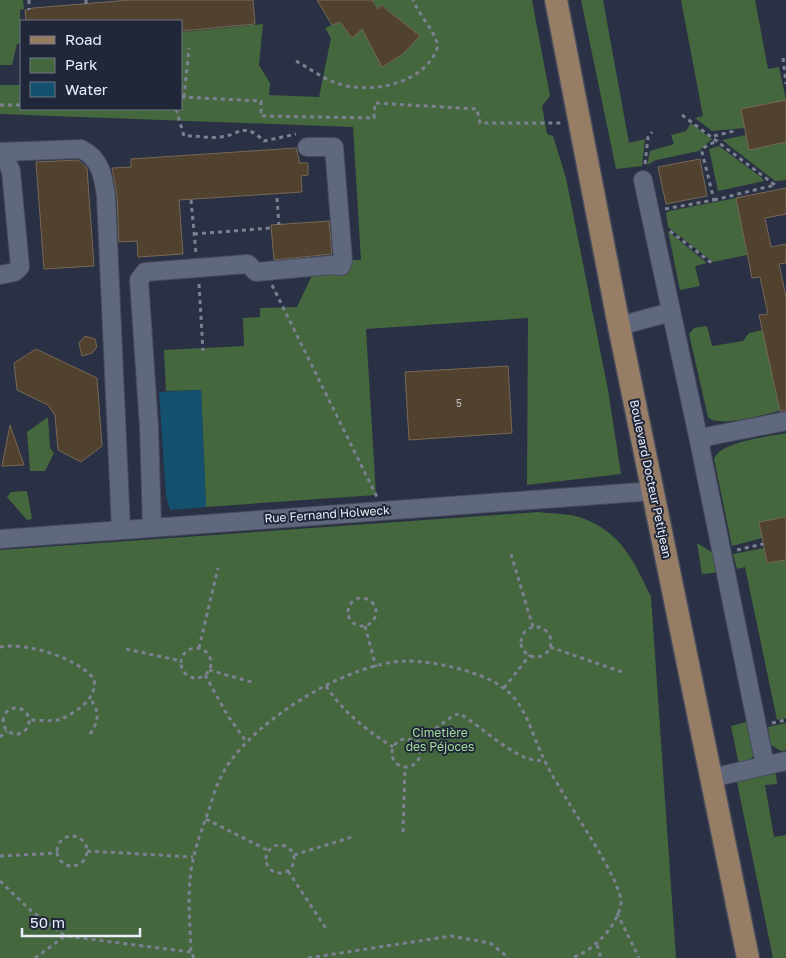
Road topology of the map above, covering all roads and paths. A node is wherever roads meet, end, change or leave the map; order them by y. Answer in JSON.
{"nodes":[{"id":1,"x":29,"y":0,"type":"edge"},
{"id":2,"x":413,"y":0,"type":"edge"},
{"id":3,"x":556,"y":0,"type":"edge"},
{"id":4,"x":29,"y":10,"type":"dead end"},
{"id":5,"x":189,"y":48,"type":"dead end"},
{"id":6,"x":783,"y":58,"type":"dead end"},
{"id":7,"x":296,"y":61,"type":"dead end"},
{"id":8,"x":786,"y":84,"type":"edge"},
{"id":9,"x":183,"y":97,"type":"edge"},
{"id":10,"x":0,"y":105,"type":"edge"},
{"id":11,"x":20,"y":105,"type":"edge"},
{"id":12,"x":176,"y":110,"type":"edge"},
{"id":13,"x":682,"y":115,"type":"dead end"},
{"id":14,"x":579,"y":122,"type":"junction"},
{"id":15,"x":734,"y":131,"type":"dead end"},
{"id":16,"x":652,"y":132,"type":"dead end"},
{"id":17,"x":713,"y":136,"type":"junction"},
{"id":18,"x":304,"y":140,"type":"joint"},
{"id":19,"x":718,"y":140,"type":"junction"},
{"id":20,"x":1,"y":152,"type":"edge"},
{"id":21,"x":643,"y":180,"type":"joint"},
{"id":22,"x":277,"y":198,"type":"dead end"},
{"id":23,"x":714,"y":200,"type":"junction"},
{"id":24,"x":651,"y":218,"type":"junction"},
{"id":25,"x":279,"y":225,"type":"dead end"},
{"id":26,"x":272,"y":228,"type":"dead end"},
{"id":27,"x":194,"y":234,"type":"dead end"},
{"id":28,"x":713,"y":264,"type":"dead end"},
{"id":29,"x":265,"y":272,"type":"junction"},
{"id":30,"x":0,"y":275,"type":"edge"},
{"id":31,"x":672,"y":312,"type":"junction"},
{"id":32,"x":619,"y":326,"type":"junction"},
{"id":33,"x":786,"y":421,"type":"edge"},
{"id":34,"x":699,"y":441,"type":"junction"},
{"id":35,"x":654,"y":491,"type":"junction"},
{"id":36,"x":384,"y":511,"type":"junction"},
{"id":37,"x":152,"y":526,"type":"junction"},
{"id":38,"x":121,"y":529,"type":"junction"},
{"id":39,"x":0,"y":539,"type":"edge"},
{"id":40,"x":763,"y":544,"type":"dead end"},
{"id":41,"x":722,"y":553,"type":"junction"},
{"id":42,"x":511,"y":554,"type":"dead end"},
{"id":43,"x":218,"y":568,"type":"dead end"},
{"id":44,"x":365,"y":626,"type":"junction"},
{"id":45,"x":533,"y":627,"type":"junction"},
{"id":46,"x":0,"y":647,"type":"edge"},
{"id":47,"x":550,"y":647,"type":"junction"},
{"id":48,"x":199,"y":648,"type":"junction"},
{"id":49,"x":126,"y":649,"type":"dead end"},
{"id":50,"x":530,"y":655,"type":"junction"},
{"id":51,"x":181,"y":661,"type":"junction"},
{"id":52,"x":376,"y":667,"type":"junction"},
{"id":53,"x":209,"y":670,"type":"junction"},
{"id":54,"x":625,"y":673,"type":"dead end"},
{"id":55,"x":205,"y":675,"type":"junction"},
{"id":56,"x":255,"y":683,"type":"dead end"},
{"id":57,"x":326,"y":686,"type":"junction"},
{"id":58,"x":504,"y":688,"type":"junction"},
{"id":59,"x":90,"y":699,"type":"junction"},
{"id":60,"x":29,"y":720,"type":"junction"},
{"id":61,"x":7,"y":731,"type":"junction"},
{"id":62,"x":90,"y":734,"type":"dead end"},
{"id":63,"x":0,"y":737,"type":"edge"},
{"id":64,"x":246,"y":741,"type":"junction"},
{"id":65,"x":416,"y":744,"type":"junction"},
{"id":66,"x":393,"y":747,"type":"junction"},
{"id":67,"x":544,"y":759,"type":"junction"},
{"id":68,"x":786,"y":761,"type":"edge"},
{"id":69,"x":765,"y":765,"type":"junction"},
{"id":70,"x":405,"y":767,"type":"junction"},
{"id":71,"x":712,"y":778,"type":"junction"},
{"id":72,"x":206,"y":819,"type":"junction"},
{"id":73,"x":403,"y":832,"type":"dead end"},
{"id":74,"x":355,"y":836,"type":"dead end"},
{"id":75,"x":87,"y":851,"type":"junction"},
{"id":76,"x":269,"y":851,"type":"junction"},
{"id":77,"x":58,"y":853,"type":"junction"},
{"id":78,"x":294,"y":855,"type":"junction"},
{"id":79,"x":0,"y":856,"type":"edge"},
{"id":80,"x":193,"y":858,"type":"junction"},
{"id":81,"x":288,"y":871,"type":"junction"},
{"id":82,"x":0,"y":881,"type":"edge"},
{"id":83,"x":617,"y":912,"type":"junction"},
{"id":84,"x":327,"y":930,"type":"dead end"},
{"id":85,"x":65,"y":936,"type":"junction"},
{"id":86,"x":597,"y":945,"type":"junction"},
{"id":87,"x":191,"y":952,"type":"junction"},
{"id":88,"x":35,"y":958,"type":"edge"},
{"id":89,"x":194,"y":958,"type":"edge"},
{"id":90,"x":308,"y":958,"type":"edge"},
{"id":91,"x":509,"y":958,"type":"edge"},
{"id":92,"x":570,"y":958,"type":"edge"},
{"id":93,"x":600,"y":958,"type":"edge"},
{"id":94,"x":639,"y":958,"type":"edge"},
{"id":95,"x":748,"y":958,"type":"edge"}],
"edges":[{"from":1,"to":4,"type":"path"},
{"from":2,"to":7,"type":"path"},
{"from":3,"to":14,"type":"main road","name":"Boulevard Docteur Petitjean"},
{"from":5,"to":9,"type":"path"},
{"from":6,"to":8,"type":"path"},
{"from":9,"to":14,"type":"path"},
{"from":10,"to":11,"type":"path"},
{"from":12,"to":18,"type":"path"},
{"from":13,"to":17,"type":"path"},
{"from":14,"to":32,"type":"main road","name":"Boulevard Docteur Petitjean"},
{"from":15,"to":17,"type":"path"},
{"from":16,"to":21,"type":"path"},
{"from":17,"to":19,"type":"path"},
{"from":18,"to":29,"type":"street"},
{"from":19,"to":23,"type":"path"},
{"from":19,"to":23,"type":"path"},
{"from":20,"to":30,"type":"street"},
{"from":20,"to":38,"type":"street"},
{"from":21,"to":24,"type":"street"},
{"from":22,"to":25,"type":"path"},
{"from":23,"to":24,"type":"path"},
{"from":24,"to":28,"type":"path"},
{"from":24,"to":31,"type":"street"},
{"from":26,"to":27,"type":"path"},
{"from":29,"to":36,"type":"path"},
{"from":29,"to":37,"type":"street"},
{"from":31,"to":32,"type":"street"},
{"from":31,"to":34,"type":"street"},
{"from":32,"to":35,"type":"main road","name":"Boulevard Docteur Petitjean"},
{"from":33,"to":34,"type":"street"},
{"from":34,"to":41,"type":"street"},
{"from":35,"to":36,"type":"street","name":"Rue Fernand Holweck"},
{"from":35,"to":71,"type":"main road","name":"Boulevard Docteur Petitjean"},
{"from":36,"to":37,"type":"street","name":"Rue Fernand Holweck"},
{"from":37,"to":38,"type":"street","name":"Rue Fernand Holweck"},
{"from":38,"to":39,"type":"street","name":"Rue Fernand Holweck"},
{"from":40,"to":41,"type":"path"},
{"from":41,"to":69,"type":"street"},
{"from":42,"to":45,"type":"path"},
{"from":43,"to":48,"type":"path"},
{"from":44,"to":44,"type":"path"},
{"from":44,"to":52,"type":"path"},
{"from":45,"to":47,"type":"path"},
{"from":45,"to":50,"type":"path"},
{"from":46,"to":59,"type":"path"},
{"from":47,"to":50,"type":"path"},
{"from":47,"to":54,"type":"path"},
{"from":48,"to":51,"type":"path"},
{"from":48,"to":53,"type":"path"},
{"from":49,"to":51,"type":"path"},
{"from":50,"to":58,"type":"path"},
{"from":51,"to":55,"type":"path"},
{"from":52,"to":57,"type":"path"},
{"from":52,"to":58,"type":"path"},
{"from":53,"to":55,"type":"path"},
{"from":53,"to":56,"type":"path"},
{"from":55,"to":64,"type":"path"},
{"from":57,"to":64,"type":"path"},
{"from":57,"to":66,"type":"path"},
{"from":58,"to":67,"type":"path"},
{"from":59,"to":60,"type":"path"},
{"from":59,"to":62,"type":"path"},
{"from":60,"to":61,"type":"path"},
{"from":60,"to":61,"type":"path"},
{"from":61,"to":63,"type":"path"},
{"from":64,"to":72,"type":"path"},
{"from":65,"to":66,"type":"path"},
{"from":65,"to":67,"type":"path"},
{"from":65,"to":70,"type":"path"},
{"from":66,"to":70,"type":"path"},
{"from":67,"to":83,"type":"path"},
{"from":68,"to":69,"type":"street"},
{"from":69,"to":71,"type":"street"},
{"from":70,"to":73,"type":"path"},
{"from":71,"to":95,"type":"main road","name":"Boulevard Docteur Petitjean"},
{"from":72,"to":76,"type":"path"},
{"from":72,"to":80,"type":"path"},
{"from":74,"to":78,"type":"path"},
{"from":75,"to":77,"type":"path"},
{"from":75,"to":77,"type":"path"},
{"from":75,"to":80,"type":"path"},
{"from":76,"to":78,"type":"path"},
{"from":76,"to":81,"type":"path"},
{"from":77,"to":79,"type":"path"},
{"from":78,"to":81,"type":"path"},
{"from":80,"to":87,"type":"path"},
{"from":81,"to":84,"type":"path"},
{"from":82,"to":85,"type":"path"},
{"from":83,"to":86,"type":"path"},
{"from":83,"to":94,"type":"path"},
{"from":85,"to":87,"type":"path"},
{"from":85,"to":88,"type":"path"},
{"from":86,"to":92,"type":"path"},
{"from":86,"to":93,"type":"path"},
{"from":87,"to":89,"type":"path"},
{"from":90,"to":91,"type":"path"}]}
